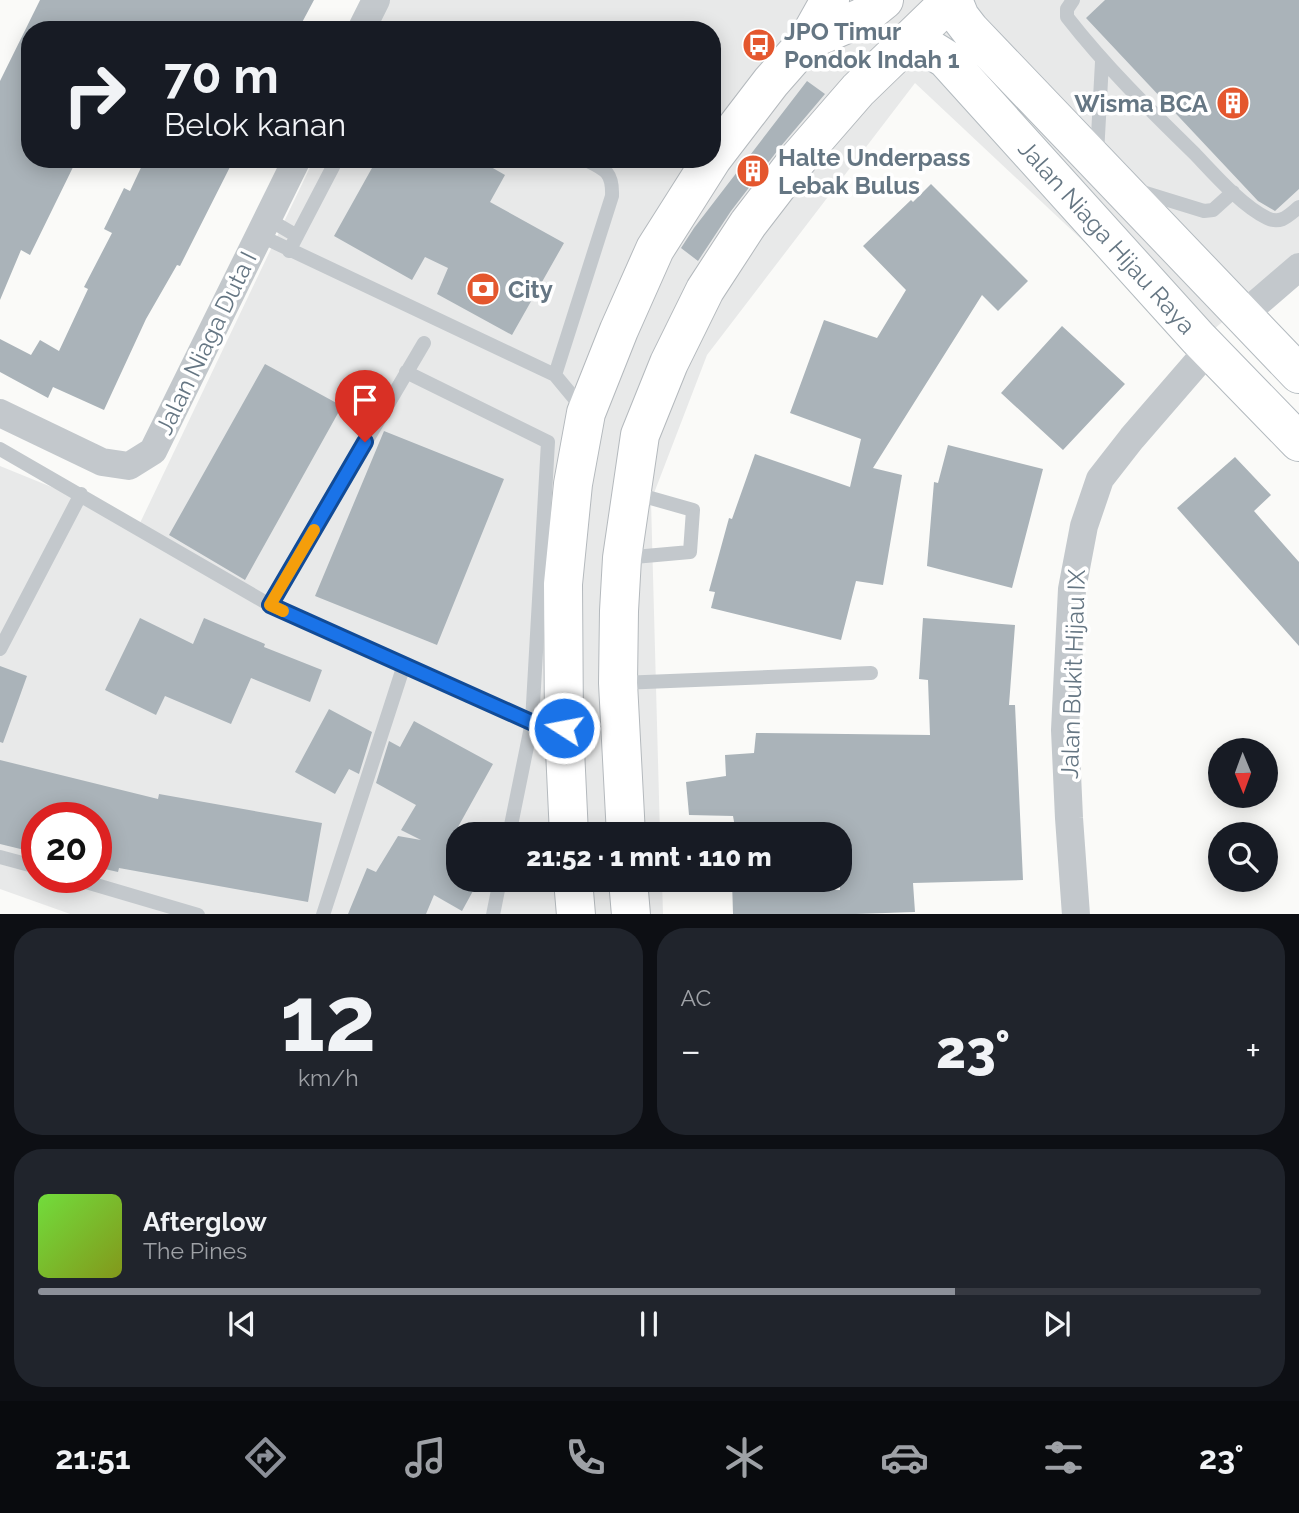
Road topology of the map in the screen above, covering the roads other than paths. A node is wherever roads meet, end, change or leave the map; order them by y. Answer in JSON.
{"nodes":[{"id":1,"x":376,"y":0,"type":"edge"},
{"id":2,"x":830,"y":0,"type":"edge"},
{"id":3,"x":884,"y":0,"type":"edge"},
{"id":4,"x":1073,"y":0,"type":"edge"},
{"id":5,"x":958,"y":10,"type":"edge"},
{"id":6,"x":366,"y":21,"type":"edge"},
{"id":7,"x":807,"y":41,"type":"junction"},
{"id":8,"x":909,"y":41,"type":"junction"},
{"id":9,"x":946,"y":59,"type":"junction"},
{"id":10,"x":1102,"y":62,"type":"junction"},
{"id":11,"x":721,"y":147,"type":"edge"},
{"id":12,"x":292,"y":168,"type":"edge"},
{"id":13,"x":333,"y":168,"type":"edge"},
{"id":14,"x":601,"y":168,"type":"edge"},
{"id":15,"x":706,"y":168,"type":"edge"},
{"id":16,"x":1108,"y":173,"type":"junction"},
{"id":17,"x":1233,"y":192,"type":"junction"},
{"id":18,"x":1299,"y":207,"type":"edge"},
{"id":19,"x":263,"y":227,"type":"junction"},
{"id":20,"x":298,"y":236,"type":"junction"},
{"id":21,"x":289,"y":251,"type":"junction"},
{"id":22,"x":1299,"y":267,"type":"edge"},
{"id":23,"x":1242,"y":316,"type":"junction"},
{"id":24,"x":424,"y":342,"type":"dead end"},
{"id":25,"x":1209,"y":349,"type":"junction"},
{"id":26,"x":405,"y":372,"type":"junction"},
{"id":27,"x":1299,"y":374,"type":"edge"},
{"id":28,"x":555,"y":375,"type":"junction"},
{"id":29,"x":0,"y":412,"type":"edge"},
{"id":30,"x":586,"y":413,"type":"junction"},
{"id":31,"x":1299,"y":442,"type":"edge"},
{"id":32,"x":0,"y":449,"type":"edge"},
{"id":33,"x":630,"y":492,"type":"junction"},
{"id":34,"x":81,"y":494,"type":"junction"},
{"id":35,"x":622,"y":558,"type":"junction"},
{"id":36,"x":270,"y":605,"type":"junction"},
{"id":37,"x":0,"y":649,"type":"edge"},
{"id":38,"x":404,"y":665,"type":"junction"},
{"id":39,"x":871,"y":673,"type":"dead end"},
{"id":40,"x":618,"y":683,"type":"junction"},
{"id":41,"x":548,"y":725,"type":"junction"},
{"id":42,"x":514,"y":822,"type":"edge"},
{"id":43,"x":567,"y":822,"type":"edge"},
{"id":44,"x":625,"y":822,"type":"edge"},
{"id":45,"x":0,"y":857,"type":"edge"},
{"id":46,"x":21,"y":863,"type":"edge"},
{"id":47,"x":112,"y":890,"type":"edge"},
{"id":48,"x":498,"y":892,"type":"edge"},
{"id":49,"x":574,"y":892,"type":"edge"},
{"id":50,"x":629,"y":892,"type":"edge"},
{"id":51,"x":195,"y":914,"type":"edge"},
{"id":52,"x":323,"y":914,"type":"edge"},
{"id":53,"x":494,"y":914,"type":"edge"},
{"id":54,"x":576,"y":914,"type":"edge"},
{"id":55,"x":631,"y":914,"type":"edge"},
{"id":56,"x":1076,"y":914,"type":"edge"}],
"edges":[{"from":1,"to":6,"type":"street"},
{"from":2,"to":7,"type":"main road"},
{"from":3,"to":7,"type":"main road"},
{"from":4,"to":10,"type":"lane"},
{"from":5,"to":8,"type":"main road"},
{"from":5,"to":9,"type":"main road"},
{"from":5,"to":16,"type":"main road","name":"Jalan Niaga Hijau Raya"},
{"from":7,"to":11,"type":"main road"},
{"from":8,"to":9,"type":"main road","name":"Jalan Niaga Hijau Raya"},
{"from":8,"to":33,"type":"main road"},
{"from":9,"to":25,"type":"main road","name":"Jalan Niaga Hijau Raya"},
{"from":10,"to":16,"type":"lane"},
{"from":10,"to":17,"type":"lane"},
{"from":12,"to":19,"type":"street","name":"Jalan Niaga Duta I"},
{"from":13,"to":20,"type":"lane"},
{"from":14,"to":28,"type":"lane"},
{"from":15,"to":30,"type":"main road"},
{"from":16,"to":17,"type":"lane"},
{"from":16,"to":23,"type":"main road","name":"Jalan Niaga Hijau Raya"},
{"from":17,"to":18,"type":"lane"},
{"from":19,"to":20,"type":"lane"},
{"from":19,"to":21,"type":"lane"},
{"from":19,"to":29,"type":"street","name":"Jalan Niaga Duta I"},
{"from":20,"to":21,"type":"lane"},
{"from":21,"to":28,"type":"lane"},
{"from":22,"to":23,"type":"street"},
{"from":23,"to":27,"type":"main road","name":"Jalan Niaga Hijau Raya"},
{"from":24,"to":26,"type":"lane"},
{"from":25,"to":31,"type":"main road","name":"Jalan Niaga Hijau Raya"},
{"from":25,"to":56,"type":"street","name":"Jalan Bukit Hijau IX"},
{"from":26,"to":36,"type":"lane"},
{"from":26,"to":41,"type":"lane"},
{"from":28,"to":30,"type":"lane"},
{"from":30,"to":41,"type":"main road"},
{"from":32,"to":34,"type":"lane"},
{"from":33,"to":35,"type":"main road"},
{"from":33,"to":35,"type":"lane"},
{"from":34,"to":36,"type":"lane"},
{"from":34,"to":37,"type":"lane"},
{"from":35,"to":40,"type":"main road"},
{"from":36,"to":38,"type":"lane"},
{"from":38,"to":41,"type":"lane"},
{"from":38,"to":52,"type":"lane"},
{"from":39,"to":40,"type":"lane"},
{"from":40,"to":44,"type":"main road"},
{"from":41,"to":42,"type":"lane"},
{"from":41,"to":43,"type":"main road"},
{"from":45,"to":46,"type":"lane"},
{"from":47,"to":51,"type":"lane"},
{"from":48,"to":53,"type":"lane"},
{"from":49,"to":54,"type":"main road"},
{"from":50,"to":55,"type":"main road"}]}
